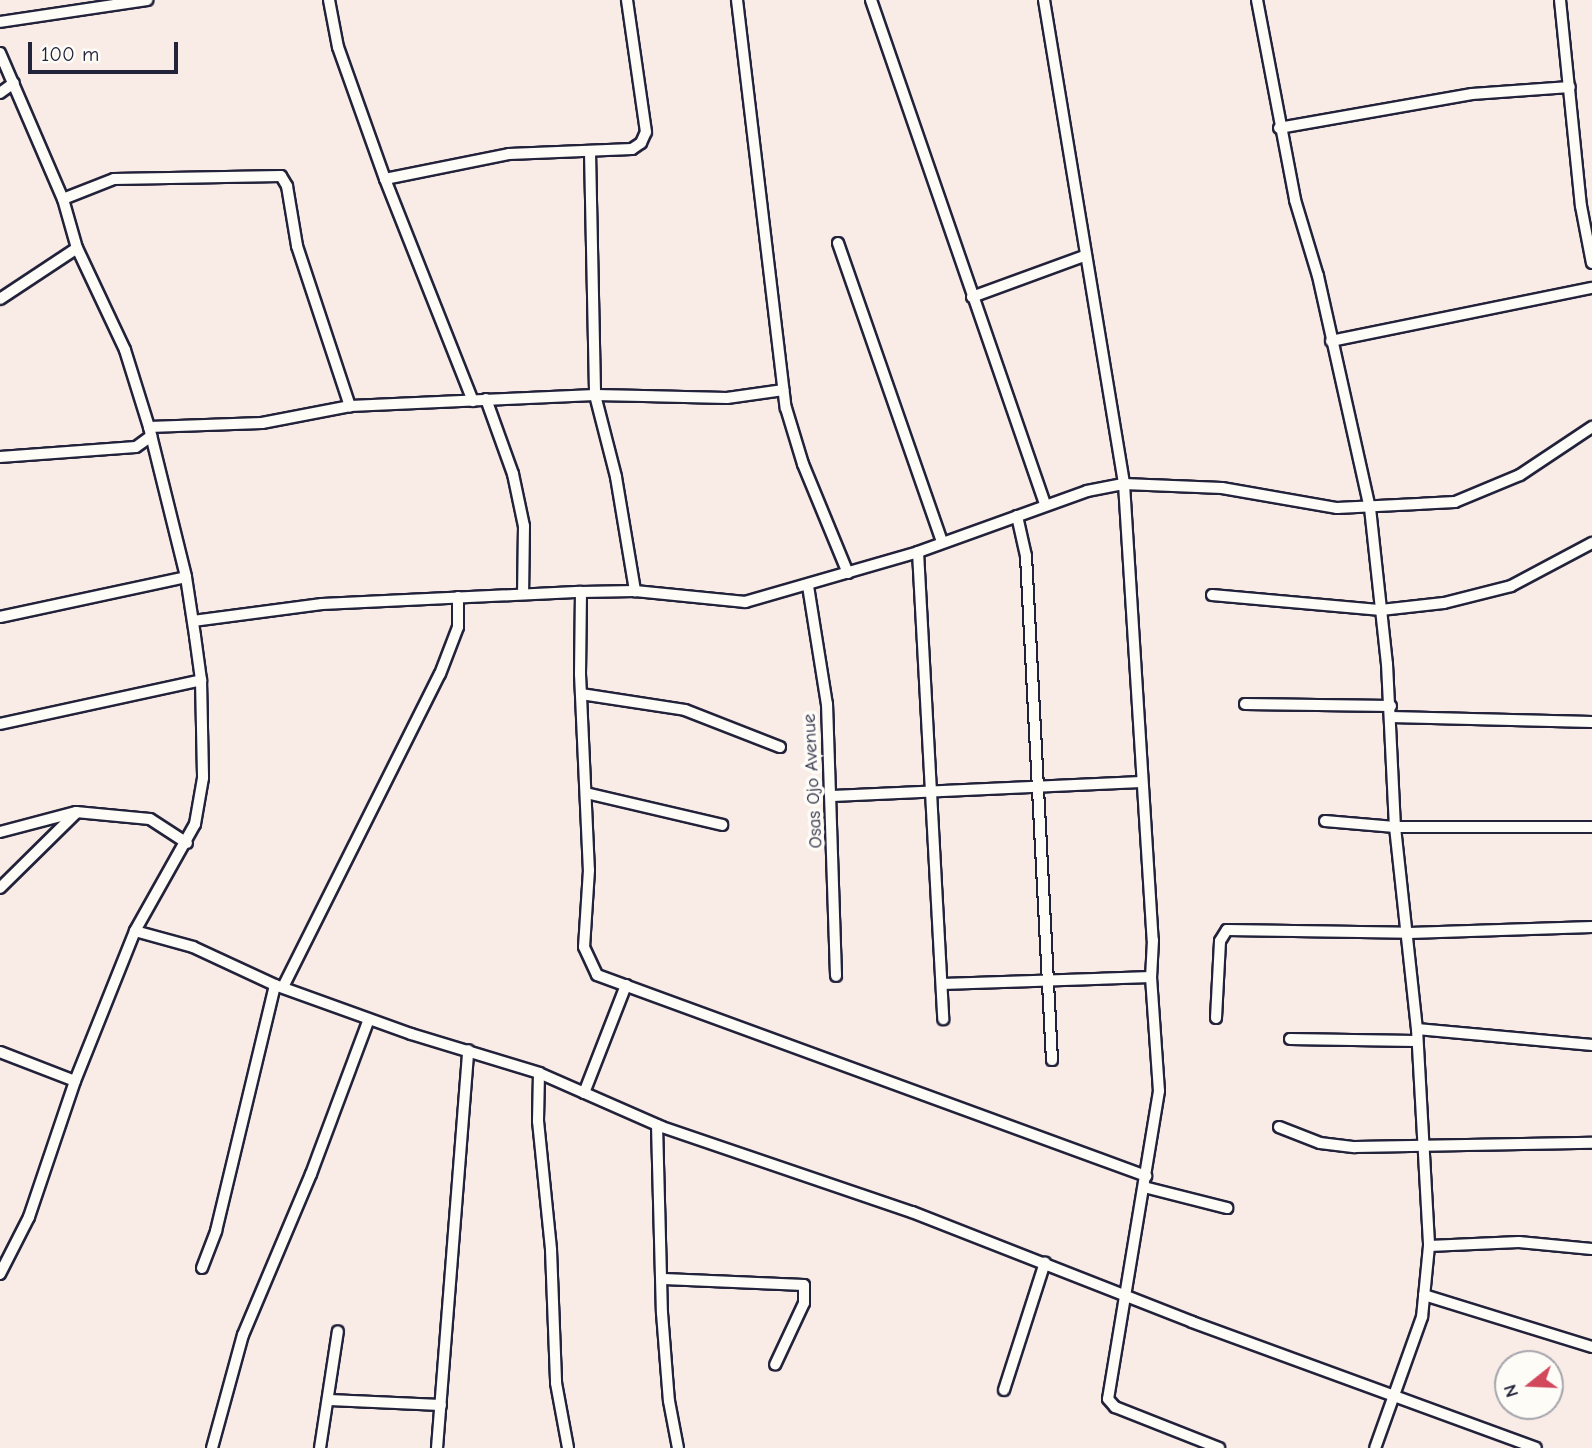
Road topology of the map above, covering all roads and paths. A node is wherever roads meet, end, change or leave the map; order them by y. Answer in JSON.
{"nodes":[{"id":1,"x":147,"y":0,"type":"edge"},
{"id":2,"x":329,"y":0,"type":"edge"},
{"id":3,"x":627,"y":0,"type":"edge"},
{"id":4,"x":737,"y":0,"type":"edge"},
{"id":5,"x":871,"y":0,"type":"edge"},
{"id":6,"x":1044,"y":0,"type":"edge"},
{"id":7,"x":1256,"y":0,"type":"edge"},
{"id":8,"x":1560,"y":0,"type":"edge"},
{"id":9,"x":0,"y":22,"type":"edge"},
{"id":10,"x":0,"y":53,"type":"edge"},
{"id":11,"x":14,"y":83,"type":"junction"},
{"id":12,"x":1570,"y":87,"type":"junction"},
{"id":13,"x":0,"y":93,"type":"edge"},
{"id":14,"x":1279,"y":128,"type":"junction"},
{"id":15,"x":590,"y":152,"type":"junction"},
{"id":16,"x":385,"y":179,"type":"junction"},
{"id":17,"x":63,"y":199,"type":"junction"},
{"id":18,"x":838,"y":243,"type":"dead end"},
{"id":19,"x":77,"y":248,"type":"junction"},
{"id":20,"x":1084,"y":256,"type":"junction"},
{"id":21,"x":1592,"y":263,"type":"edge"},
{"id":22,"x":1592,"y":288,"type":"edge"},
{"id":23,"x":972,"y":297,"type":"junction"},
{"id":24,"x":0,"y":299,"type":"edge"},
{"id":25,"x":1331,"y":341,"type":"junction"},
{"id":26,"x":783,"y":390,"type":"junction"},
{"id":27,"x":595,"y":395,"type":"junction"},
{"id":28,"x":486,"y":399,"type":"junction"},
{"id":29,"x":473,"y":401,"type":"junction"},
{"id":30,"x":350,"y":406,"type":"junction"},
{"id":31,"x":1592,"y":427,"type":"edge"},
{"id":32,"x":150,"y":431,"type":"junction"},
{"id":33,"x":0,"y":457,"type":"edge"},
{"id":34,"x":1124,"y":484,"type":"junction"},
{"id":35,"x":1045,"y":505,"type":"junction"},
{"id":36,"x":1370,"y":509,"type":"junction"},
{"id":37,"x":1017,"y":516,"type":"junction"},
{"id":38,"x":942,"y":542,"type":"junction"},
{"id":39,"x":1592,"y":543,"type":"edge"},
{"id":40,"x":918,"y":552,"type":"junction"},
{"id":41,"x":848,"y":573,"type":"junction"},
{"id":42,"x":186,"y":577,"type":"junction"},
{"id":43,"x":808,"y":586,"type":"junction"},
{"id":44,"x":635,"y":591,"type":"junction"},
{"id":45,"x":581,"y":592,"type":"junction"},
{"id":46,"x":523,"y":594,"type":"junction"},
{"id":47,"x":1212,"y":595,"type":"dead end"},
{"id":48,"x":458,"y":597,"type":"junction"},
{"id":49,"x":1381,"y":610,"type":"junction"},
{"id":50,"x":0,"y":617,"type":"edge"},
{"id":51,"x":193,"y":621,"type":"junction"},
{"id":52,"x":201,"y":680,"type":"junction"},
{"id":53,"x":581,"y":694,"type":"junction"},
{"id":54,"x":1245,"y":704,"type":"dead end"},
{"id":55,"x":1391,"y":711,"type":"junction"},
{"id":56,"x":1592,"y":722,"type":"edge"},
{"id":57,"x":0,"y":724,"type":"edge"},
{"id":58,"x":780,"y":747,"type":"dead end"},
{"id":59,"x":1142,"y":782,"type":"junction"},
{"id":60,"x":1039,"y":785,"type":"junction"},
{"id":61,"x":932,"y":789,"type":"junction"},
{"id":62,"x":586,"y":793,"type":"junction"},
{"id":63,"x":832,"y":796,"type":"junction"},
{"id":64,"x":76,"y":812,"type":"junction"},
{"id":65,"x":1325,"y":821,"type":"dead end"},
{"id":66,"x":722,"y":825,"type":"dead end"},
{"id":67,"x":1395,"y":827,"type":"junction"},
{"id":68,"x":1592,"y":827,"type":"edge"},
{"id":69,"x":0,"y":832,"type":"edge"},
{"id":70,"x":187,"y":843,"type":"junction"},
{"id":71,"x":0,"y":888,"type":"edge"},
{"id":72,"x":1592,"y":927,"type":"edge"},
{"id":73,"x":135,"y":931,"type":"junction"},
{"id":74,"x":1409,"y":933,"type":"junction"},
{"id":75,"x":836,"y":976,"type":"dead end"},
{"id":76,"x":1151,"y":977,"type":"junction"},
{"id":77,"x":1049,"y":980,"type":"junction"},
{"id":78,"x":942,"y":984,"type":"junction"},
{"id":79,"x":626,"y":985,"type":"junction"},
{"id":80,"x":279,"y":986,"type":"junction"},
{"id":81,"x":1216,"y":1018,"type":"dead end"},
{"id":82,"x":369,"y":1019,"type":"junction"},
{"id":83,"x":943,"y":1019,"type":"dead end"},
{"id":84,"x":1417,"y":1029,"type":"junction"},
{"id":85,"x":1290,"y":1039,"type":"dead end"},
{"id":86,"x":1415,"y":1041,"type":"junction"},
{"id":87,"x":1592,"y":1045,"type":"edge"},
{"id":88,"x":468,"y":1049,"type":"junction"},
{"id":89,"x":0,"y":1052,"type":"edge"},
{"id":90,"x":1052,"y":1060,"type":"dead end"},
{"id":91,"x":539,"y":1073,"type":"junction"},
{"id":92,"x":75,"y":1081,"type":"junction"},
{"id":93,"x":584,"y":1093,"type":"junction"},
{"id":94,"x":657,"y":1125,"type":"junction"},
{"id":95,"x":1279,"y":1127,"type":"dead end"},
{"id":96,"x":1424,"y":1143,"type":"junction"},
{"id":97,"x":1592,"y":1143,"type":"edge"},
{"id":98,"x":1146,"y":1176,"type":"junction"},
{"id":99,"x":1144,"y":1187,"type":"junction"},
{"id":100,"x":1227,"y":1208,"type":"dead end"},
{"id":101,"x":1429,"y":1246,"type":"junction"},
{"id":102,"x":1592,"y":1249,"type":"edge"},
{"id":103,"x":1045,"y":1262,"type":"junction"},
{"id":104,"x":202,"y":1268,"type":"dead end"},
{"id":105,"x":0,"y":1274,"type":"edge"},
{"id":106,"x":664,"y":1279,"type":"junction"},
{"id":107,"x":1125,"y":1293,"type":"junction"},
{"id":108,"x":1424,"y":1295,"type":"junction"},
{"id":109,"x":338,"y":1331,"type":"dead end"},
{"id":110,"x":1592,"y":1347,"type":"edge"},
{"id":111,"x":775,"y":1365,"type":"dead end"},
{"id":112,"x":1003,"y":1390,"type":"dead end"},
{"id":113,"x":1394,"y":1398,"type":"junction"},
{"id":114,"x":329,"y":1400,"type":"junction"},
{"id":115,"x":441,"y":1405,"type":"junction"},
{"id":116,"x":212,"y":1448,"type":"edge"},
{"id":117,"x":320,"y":1448,"type":"edge"},
{"id":118,"x":437,"y":1448,"type":"edge"},
{"id":119,"x":568,"y":1448,"type":"edge"},
{"id":120,"x":678,"y":1448,"type":"edge"},
{"id":121,"x":1219,"y":1448,"type":"edge"},
{"id":122,"x":1375,"y":1448,"type":"edge"},
{"id":123,"x":1536,"y":1448,"type":"edge"}],
"edges":[{"from":1,"to":9,"type":"street"},
{"from":2,"to":16,"type":"street"},
{"from":3,"to":15,"type":"street"},
{"from":4,"to":26,"type":"street"},
{"from":5,"to":23,"type":"street"},
{"from":6,"to":20,"type":"street"},
{"from":7,"to":14,"type":"street"},
{"from":8,"to":12,"type":"street"},
{"from":10,"to":11,"type":"street"},
{"from":11,"to":13,"type":"street"},
{"from":11,"to":17,"type":"street"},
{"from":12,"to":14,"type":"street"},
{"from":12,"to":21,"type":"street"},
{"from":14,"to":25,"type":"street"},
{"from":15,"to":16,"type":"street"},
{"from":15,"to":27,"type":"street"},
{"from":16,"to":29,"type":"street"},
{"from":17,"to":19,"type":"street"},
{"from":17,"to":30,"type":"street"},
{"from":18,"to":38,"type":"street"},
{"from":19,"to":24,"type":"street"},
{"from":19,"to":32,"type":"street"},
{"from":20,"to":23,"type":"street"},
{"from":20,"to":34,"type":"street"},
{"from":22,"to":25,"type":"street"},
{"from":23,"to":35,"type":"street"},
{"from":25,"to":36,"type":"street"},
{"from":26,"to":27,"type":"street"},
{"from":26,"to":41,"type":"street"},
{"from":27,"to":28,"type":"street"},
{"from":27,"to":44,"type":"street"},
{"from":28,"to":29,"type":"street"},
{"from":28,"to":46,"type":"street"},
{"from":29,"to":30,"type":"street"},
{"from":30,"to":32,"type":"street"},
{"from":31,"to":36,"type":"street"},
{"from":32,"to":33,"type":"street"},
{"from":32,"to":42,"type":"street"},
{"from":34,"to":35,"type":"street"},
{"from":34,"to":36,"type":"street"},
{"from":34,"to":59,"type":"street"},
{"from":35,"to":37,"type":"street"},
{"from":36,"to":49,"type":"street"},
{"from":37,"to":38,"type":"street"},
{"from":37,"to":60,"type":"street"},
{"from":38,"to":40,"type":"street"},
{"from":39,"to":49,"type":"street"},
{"from":40,"to":41,"type":"street"},
{"from":40,"to":61,"type":"street"},
{"from":41,"to":43,"type":"street"},
{"from":42,"to":50,"type":"street"},
{"from":42,"to":51,"type":"street"},
{"from":43,"to":44,"type":"street"},
{"from":43,"to":63,"type":"street","name":"Osas Ojo Avenue"},
{"from":44,"to":45,"type":"street"},
{"from":45,"to":46,"type":"street"},
{"from":45,"to":53,"type":"street"},
{"from":46,"to":48,"type":"street"},
{"from":47,"to":49,"type":"street"},
{"from":48,"to":51,"type":"street"},
{"from":48,"to":80,"type":"street"},
{"from":49,"to":55,"type":"street"},
{"from":51,"to":52,"type":"street"},
{"from":52,"to":57,"type":"street"},
{"from":52,"to":70,"type":"street"},
{"from":53,"to":58,"type":"street"},
{"from":53,"to":62,"type":"street"},
{"from":54,"to":55,"type":"street"},
{"from":55,"to":56,"type":"street"},
{"from":55,"to":67,"type":"street"},
{"from":59,"to":60,"type":"street"},
{"from":59,"to":76,"type":"street"},
{"from":60,"to":61,"type":"street"},
{"from":60,"to":77,"type":"street"},
{"from":61,"to":63,"type":"street"},
{"from":61,"to":78,"type":"street"},
{"from":62,"to":66,"type":"street"},
{"from":62,"to":79,"type":"street"},
{"from":63,"to":75,"type":"street","name":"Osas Ojo Avenue"},
{"from":64,"to":69,"type":"street"},
{"from":64,"to":70,"type":"street"},
{"from":64,"to":71,"type":"street"},
{"from":65,"to":67,"type":"street"},
{"from":67,"to":68,"type":"street"},
{"from":67,"to":74,"type":"street"},
{"from":70,"to":73,"type":"street"},
{"from":72,"to":74,"type":"street"},
{"from":73,"to":80,"type":"street"},
{"from":73,"to":92,"type":"street"},
{"from":74,"to":81,"type":"street"},
{"from":74,"to":84,"type":"street"},
{"from":76,"to":77,"type":"street"},
{"from":76,"to":98,"type":"street"},
{"from":77,"to":78,"type":"street"},
{"from":77,"to":90,"type":"street"},
{"from":78,"to":83,"type":"street"},
{"from":79,"to":93,"type":"street"},
{"from":79,"to":98,"type":"street"},
{"from":80,"to":82,"type":"street"},
{"from":80,"to":104,"type":"street"},
{"from":82,"to":88,"type":"street"},
{"from":82,"to":116,"type":"street"},
{"from":84,"to":86,"type":"street"},
{"from":84,"to":87,"type":"street"},
{"from":85,"to":86,"type":"street"},
{"from":86,"to":96,"type":"street"},
{"from":88,"to":91,"type":"street"},
{"from":88,"to":115,"type":"street"},
{"from":89,"to":92,"type":"street"},
{"from":91,"to":93,"type":"street"},
{"from":91,"to":119,"type":"street"},
{"from":92,"to":105,"type":"street"},
{"from":93,"to":94,"type":"street"},
{"from":94,"to":103,"type":"street"},
{"from":94,"to":106,"type":"street"},
{"from":95,"to":96,"type":"street"},
{"from":96,"to":97,"type":"street"},
{"from":96,"to":101,"type":"street"},
{"from":98,"to":99,"type":"street"},
{"from":99,"to":100,"type":"street"},
{"from":99,"to":107,"type":"street"},
{"from":101,"to":102,"type":"street"},
{"from":101,"to":108,"type":"street"},
{"from":103,"to":107,"type":"street"},
{"from":103,"to":112,"type":"street"},
{"from":106,"to":111,"type":"street"},
{"from":106,"to":120,"type":"street"},
{"from":107,"to":113,"type":"street"},
{"from":107,"to":121,"type":"street"},
{"from":108,"to":110,"type":"street"},
{"from":108,"to":113,"type":"street"},
{"from":109,"to":114,"type":"street"},
{"from":113,"to":122,"type":"street"},
{"from":113,"to":123,"type":"street"},
{"from":114,"to":115,"type":"street"},
{"from":114,"to":117,"type":"street"},
{"from":115,"to":118,"type":"street"}]}
